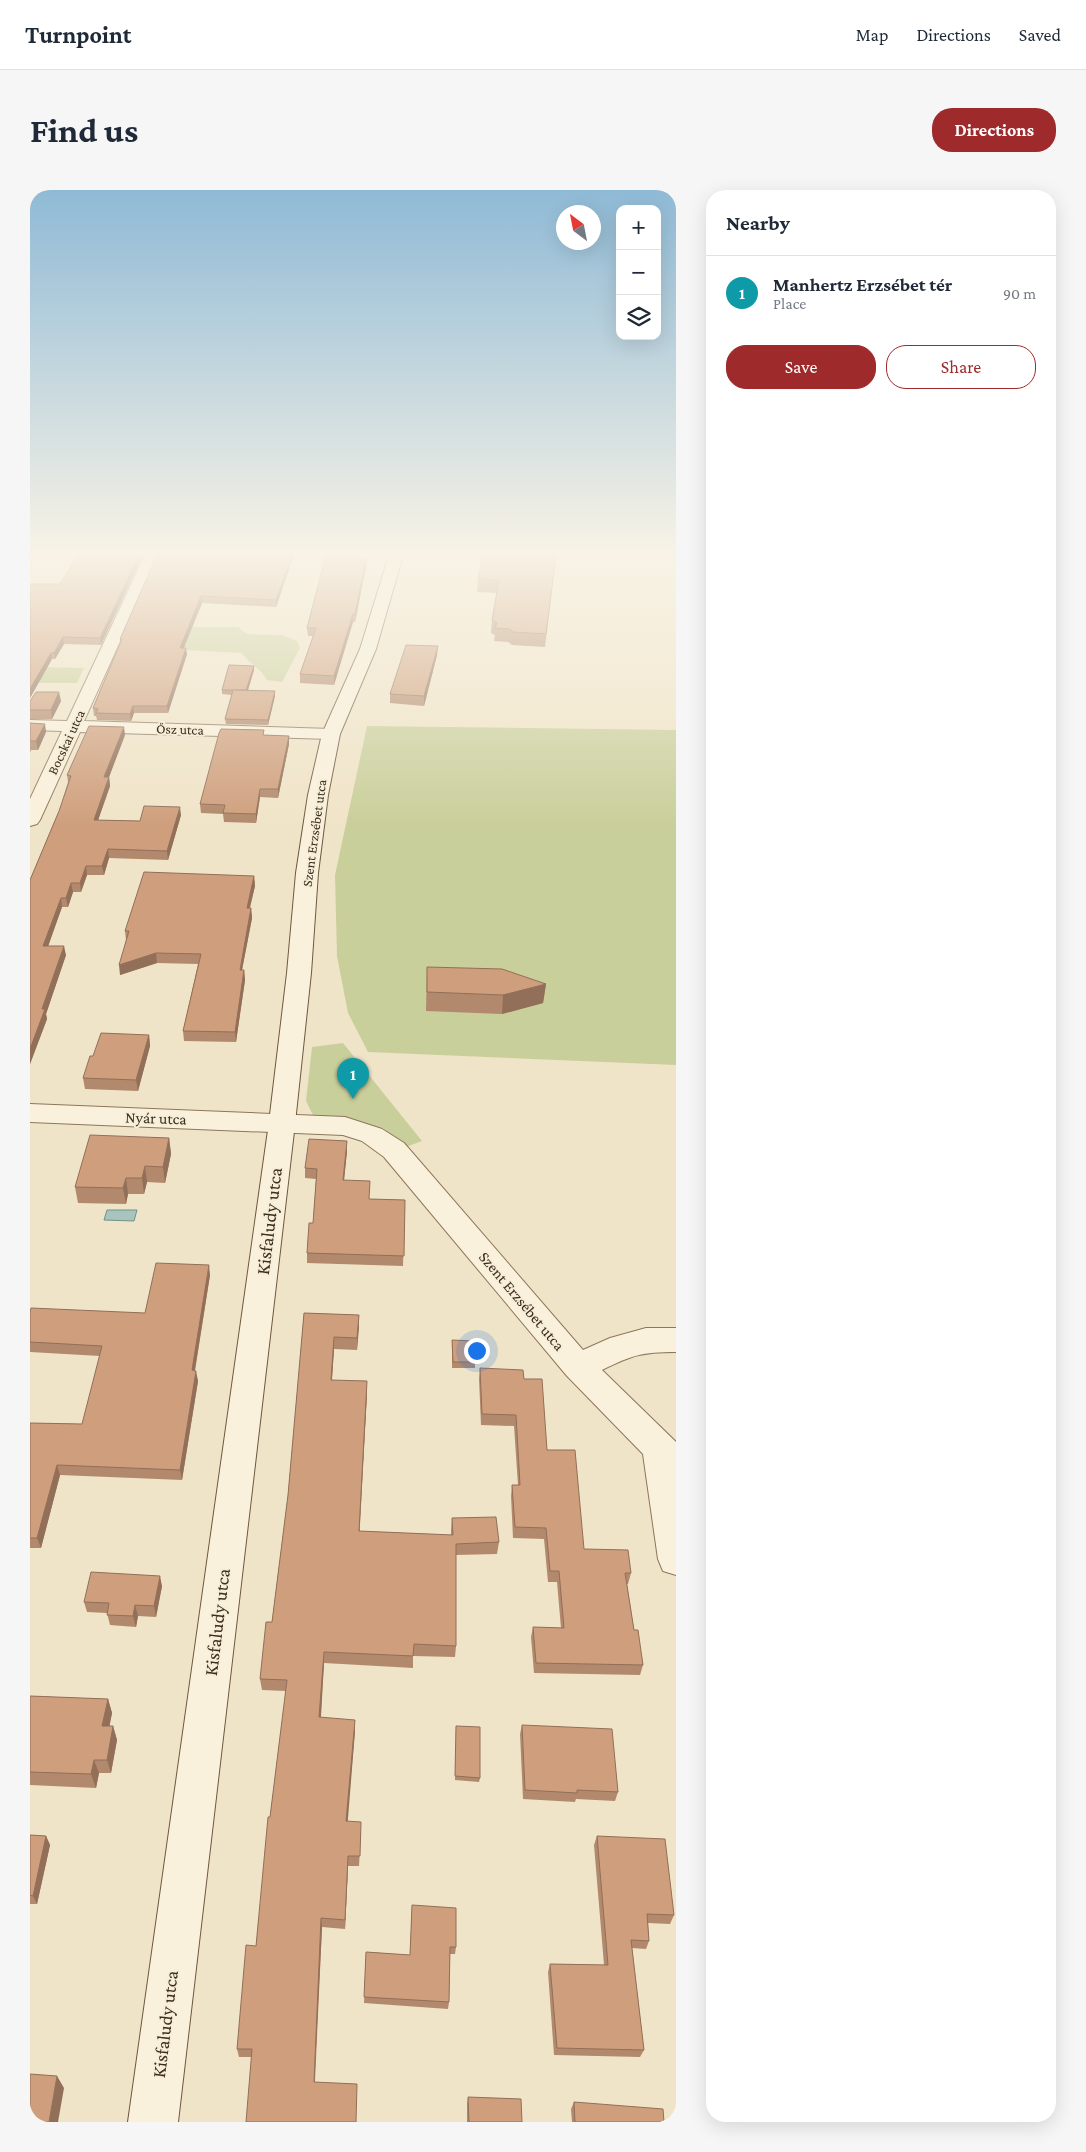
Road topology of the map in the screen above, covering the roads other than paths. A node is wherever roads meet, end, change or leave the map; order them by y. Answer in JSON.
{"nodes":[{"id":1,"x":111,"y":645,"type":"edge"},
{"id":2,"x":369,"y":645,"type":"edge"},
{"id":3,"x":30,"y":725,"type":"edge"},
{"id":4,"x":74,"y":726,"type":"junction"},
{"id":5,"x":330,"y":734,"type":"junction"},
{"id":6,"x":30,"y":820,"type":"edge"},
{"id":7,"x":30,"y":1113,"type":"edge"},
{"id":8,"x":282,"y":1123,"type":"junction"},
{"id":9,"x":372,"y":1135,"type":"joint"},
{"id":10,"x":676,"y":1340,"type":"edge"},
{"id":11,"x":578,"y":1367,"type":"junction"},
{"id":12,"x":668,"y":1457,"type":"edge"},
{"id":13,"x":676,"y":1559,"type":"edge"},
{"id":14,"x":153,"y":2122,"type":"edge"}],
"edges":[{"from":1,"to":4,"type":"street","name":"Bocskai utca"},
{"from":2,"to":5,"type":"street","name":"Szent Erzsébet utca"},
{"from":3,"to":4,"type":"street","name":"Ősz utca"},
{"from":4,"to":5,"type":"street","name":"Ősz utca"},
{"from":4,"to":6,"type":"street","name":"Bocskai utca"},
{"from":5,"to":8,"type":"street","name":"Szent Erzsébet utca"},
{"from":7,"to":8,"type":"street","name":"Nyár utca"},
{"from":8,"to":9,"type":"street","name":"Nyár utca"},
{"from":8,"to":14,"type":"street","name":"Kisfaludy utca"},
{"from":9,"to":11,"type":"street","name":"Szent Erzsébet utca"},
{"from":10,"to":11,"type":"street"},
{"from":11,"to":12,"type":"street","name":"Szent Erzsébet utca"},
{"from":12,"to":13,"type":"street"}]}
